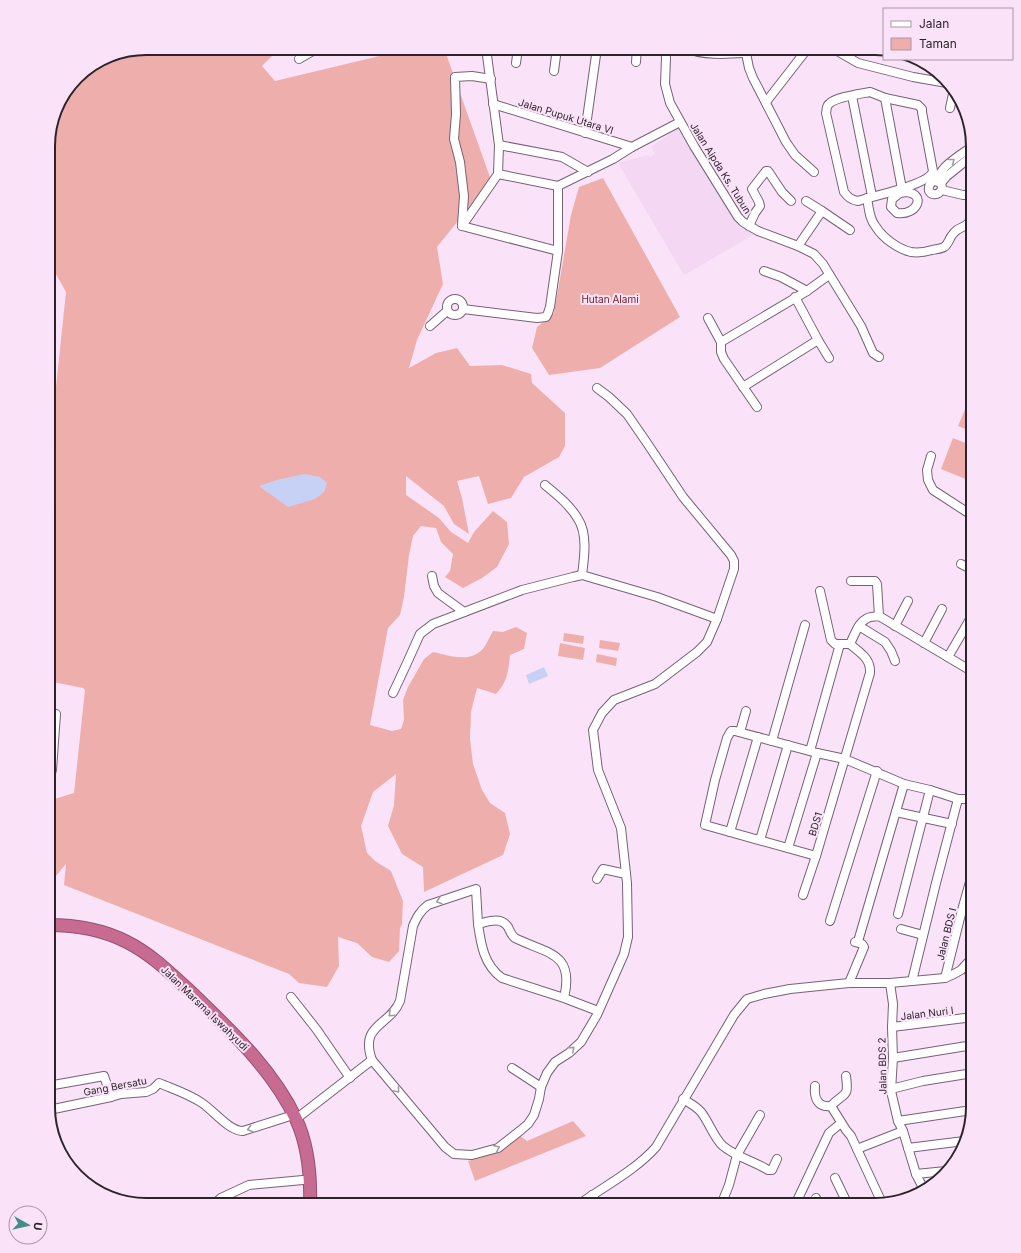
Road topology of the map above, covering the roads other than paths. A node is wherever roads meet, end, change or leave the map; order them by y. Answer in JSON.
{"nodes":[{"id":1,"x":306,"y":55,"type":"edge"},
{"id":2,"x":487,"y":55,"type":"edge"},
{"id":3,"x":517,"y":55,"type":"edge"},
{"id":4,"x":556,"y":55,"type":"edge"},
{"id":5,"x":596,"y":55,"type":"edge"},
{"id":6,"x":636,"y":55,"type":"edge"},
{"id":7,"x":665,"y":55,"type":"edge"},
{"id":8,"x":749,"y":55,"type":"edge"},
{"id":9,"x":803,"y":55,"type":"edge"},
{"id":10,"x":844,"y":55,"type":"edge"},
{"id":11,"x":299,"y":59,"type":"dead end"},
{"id":12,"x":636,"y":62,"type":"dead end"},
{"id":13,"x":516,"y":63,"type":"dead end"},
{"id":14,"x":554,"y":71,"type":"dead end"},
{"id":15,"x":490,"y":79,"type":"junction"},
{"id":16,"x":937,"y":81,"type":"edge"},
{"id":17,"x":852,"y":96,"type":"junction"},
{"id":18,"x":952,"y":97,"type":"edge"},
{"id":19,"x":886,"y":98,"type":"junction"},
{"id":20,"x":766,"y":102,"type":"junction"},
{"id":21,"x":493,"y":104,"type":"junction"},
{"id":22,"x":950,"y":108,"type":"dead end"},
{"id":23,"x":680,"y":122,"type":"junction"},
{"id":24,"x":585,"y":133,"type":"junction"},
{"id":25,"x":499,"y":145,"type":"junction"},
{"id":26,"x":632,"y":147,"type":"junction"},
{"id":27,"x":966,"y":151,"type":"edge"},
{"id":28,"x":966,"y":161,"type":"edge"},
{"id":29,"x":588,"y":172,"type":"junction"},
{"id":30,"x":814,"y":172,"type":"dead end"},
{"id":31,"x":498,"y":174,"type":"junction"},
{"id":32,"x":939,"y":185,"type":"junction"},
{"id":33,"x":558,"y":186,"type":"junction"},
{"id":34,"x":902,"y":189,"type":"junction"},
{"id":35,"x":930,"y":190,"type":"junction"},
{"id":36,"x":966,"y":195,"type":"edge"},
{"id":37,"x":869,"y":197,"type":"junction"},
{"id":38,"x":916,"y":198,"type":"dead end"},
{"id":39,"x":791,"y":201,"type":"dead end"},
{"id":40,"x":806,"y":201,"type":"dead end"},
{"id":41,"x":822,"y":211,"type":"junction"},
{"id":42,"x":462,"y":226,"type":"junction"},
{"id":43,"x":749,"y":226,"type":"junction"},
{"id":44,"x":966,"y":226,"type":"edge"},
{"id":45,"x":850,"y":230,"type":"dead end"},
{"id":46,"x":798,"y":246,"type":"junction"},
{"id":47,"x":558,"y":251,"type":"junction"},
{"id":48,"x":764,"y":270,"type":"dead end"},
{"id":49,"x":829,"y":275,"type":"junction"},
{"id":50,"x":807,"y":290,"type":"junction"},
{"id":51,"x":795,"y":297,"type":"junction"},
{"id":52,"x":463,"y":309,"type":"junction"},
{"id":53,"x":447,"y":311,"type":"junction"},
{"id":54,"x":708,"y":318,"type":"dead end"},
{"id":55,"x":430,"y":326,"type":"dead end"},
{"id":56,"x":818,"y":340,"type":"junction"},
{"id":57,"x":722,"y":342,"type":"junction"},
{"id":58,"x":879,"y":356,"type":"dead end"},
{"id":59,"x":829,"y":358,"type":"dead end"},
{"id":60,"x":743,"y":387,"type":"junction"},
{"id":61,"x":597,"y":388,"type":"dead end"},
{"id":62,"x":757,"y":407,"type":"dead end"},
{"id":63,"x":931,"y":456,"type":"dead end"},
{"id":64,"x":546,"y":484,"type":"dead end"},
{"id":65,"x":966,"y":511,"type":"edge"},
{"id":66,"x":961,"y":564,"type":"dead end"},
{"id":67,"x":966,"y":566,"type":"edge"},
{"id":68,"x":582,"y":575,"type":"junction"},
{"id":69,"x":432,"y":576,"type":"dead end"},
{"id":70,"x":851,"y":581,"type":"dead end"},
{"id":71,"x":820,"y":591,"type":"dead end"},
{"id":72,"x":908,"y":601,"type":"dead end"},
{"id":73,"x":942,"y":609,"type":"dead end"},
{"id":74,"x":464,"y":612,"type":"junction"},
{"id":75,"x":880,"y":616,"type":"junction"},
{"id":76,"x":717,"y":619,"type":"junction"},
{"id":77,"x":805,"y":625,"type":"dead end"},
{"id":78,"x":859,"y":626,"type":"junction"},
{"id":79,"x":895,"y":626,"type":"junction"},
{"id":80,"x":966,"y":626,"type":"edge"},
{"id":81,"x":924,"y":643,"type":"junction"},
{"id":82,"x":840,"y":644,"type":"junction"},
{"id":83,"x":850,"y":644,"type":"junction"},
{"id":84,"x":948,"y":657,"type":"junction"},
{"id":85,"x":895,"y":661,"type":"dead end"},
{"id":86,"x":966,"y":667,"type":"edge"},
{"id":87,"x":393,"y":693,"type":"dead end"},
{"id":88,"x":746,"y":711,"type":"dead end"},
{"id":89,"x":56,"y":714,"type":"dead end"},
{"id":90,"x":55,"y":728,"type":"edge"},
{"id":91,"x":740,"y":732,"type":"junction"},
{"id":92,"x":758,"y":737,"type":"junction"},
{"id":93,"x":772,"y":740,"type":"junction"},
{"id":94,"x":788,"y":745,"type":"junction"},
{"id":95,"x":813,"y":752,"type":"junction"},
{"id":96,"x":845,"y":759,"type":"junction"},
{"id":97,"x":877,"y":771,"type":"junction"},
{"id":98,"x":904,"y":784,"type":"junction"},
{"id":99,"x":930,"y":790,"type":"junction"},
{"id":100,"x":958,"y":799,"type":"junction"},
{"id":101,"x":966,"y":799,"type":"edge"},
{"id":102,"x":896,"y":812,"type":"junction"},
{"id":103,"x":923,"y":818,"type":"junction"},
{"id":104,"x":952,"y":824,"type":"junction"},
{"id":105,"x":730,"y":832,"type":"junction"},
{"id":106,"x":760,"y":840,"type":"junction"},
{"id":107,"x":788,"y":848,"type":"junction"},
{"id":108,"x":816,"y":856,"type":"junction"},
{"id":109,"x":626,"y":874,"type":"junction"},
{"id":110,"x":597,"y":879,"type":"dead end"},
{"id":111,"x":803,"y":895,"type":"dead end"},
{"id":112,"x":966,"y":896,"type":"edge"},
{"id":113,"x":898,"y":914,"type":"dead end"},
{"id":114,"x":830,"y":921,"type":"dead end"},
{"id":115,"x":478,"y":924,"type":"junction"},
{"id":116,"x":55,"y":925,"type":"edge"},
{"id":117,"x":901,"y":929,"type":"dead end"},
{"id":118,"x":55,"y":930,"type":"edge"},
{"id":119,"x":923,"y":935,"type":"junction"},
{"id":120,"x":966,"y":965,"type":"edge"},
{"id":121,"x":945,"y":978,"type":"junction"},
{"id":122,"x":912,"y":981,"type":"junction"},
{"id":123,"x":849,"y":983,"type":"junction"},
{"id":124,"x":890,"y":983,"type":"junction"},
{"id":125,"x":291,"y":997,"type":"dead end"},
{"id":126,"x":564,"y":998,"type":"junction"},
{"id":127,"x":598,"y":1011,"type":"junction"},
{"id":128,"x":966,"y":1018,"type":"dead end"},
{"id":129,"x":892,"y":1027,"type":"junction"},
{"id":130,"x":966,"y":1046,"type":"edge"},
{"id":131,"x":893,"y":1058,"type":"junction"},
{"id":132,"x":372,"y":1060,"type":"junction"},
{"id":133,"x":512,"y":1068,"type":"dead end"},
{"id":134,"x":966,"y":1073,"type":"edge"},
{"id":135,"x":846,"y":1076,"type":"dead end"},
{"id":136,"x":350,"y":1078,"type":"junction"},
{"id":137,"x":55,"y":1085,"type":"edge"},
{"id":138,"x":815,"y":1086,"type":"dead end"},
{"id":139,"x":541,"y":1087,"type":"junction"},
{"id":140,"x":891,"y":1089,"type":"junction"},
{"id":141,"x":111,"y":1097,"type":"junction"},
{"id":142,"x":684,"y":1099,"type":"junction"},
{"id":143,"x":831,"y":1106,"type":"junction"},
{"id":144,"x":55,"y":1109,"type":"edge"},
{"id":145,"x":966,"y":1111,"type":"edge"},
{"id":146,"x":760,"y":1115,"type":"dead end"},
{"id":147,"x":292,"y":1118,"type":"junction"},
{"id":148,"x":898,"y":1121,"type":"junction"},
{"id":149,"x":841,"y":1123,"type":"junction"},
{"id":150,"x":903,"y":1131,"type":"junction"},
{"id":151,"x":959,"y":1142,"type":"edge"},
{"id":152,"x":908,"y":1148,"type":"junction"},
{"id":153,"x":857,"y":1149,"type":"junction"},
{"id":154,"x":738,"y":1154,"type":"junction"},
{"id":155,"x":777,"y":1159,"type":"dead end"},
{"id":156,"x":938,"y":1172,"type":"edge"},
{"id":157,"x":916,"y":1174,"type":"junction"},
{"id":158,"x":835,"y":1178,"type":"dead end"},
{"id":159,"x":303,"y":1180,"type":"junction"},
{"id":160,"x":922,"y":1185,"type":"edge"},
{"id":161,"x":592,"y":1195,"type":"junction"},
{"id":162,"x":221,"y":1198,"type":"edge"},
{"id":163,"x":303,"y":1198,"type":"edge"},
{"id":164,"x":310,"y":1198,"type":"edge"},
{"id":165,"x":588,"y":1198,"type":"edge"},
{"id":166,"x":594,"y":1198,"type":"edge"},
{"id":167,"x":724,"y":1198,"type":"edge"},
{"id":168,"x":798,"y":1198,"type":"edge"},
{"id":169,"x":845,"y":1198,"type":"edge"},
{"id":170,"x":880,"y":1198,"type":"edge"}],
"edges":[{"from":1,"to":11,"type":"street"},
{"from":2,"to":15,"type":"street"},
{"from":3,"to":13,"type":"street"},
{"from":4,"to":14,"type":"street"},
{"from":5,"to":24,"type":"street"},
{"from":6,"to":12,"type":"street"},
{"from":7,"to":23,"type":"street","name":"Jalan Aipda Ks. Tubun"},
{"from":8,"to":20,"type":"street"},
{"from":9,"to":20,"type":"street"},
{"from":10,"to":16,"type":"street"},
{"from":15,"to":21,"type":"street"},
{"from":15,"to":42,"type":"street"},
{"from":17,"to":19,"type":"street"},
{"from":17,"to":37,"type":"street"},
{"from":17,"to":37,"type":"street"},
{"from":18,"to":22,"type":"street"},
{"from":19,"to":34,"type":"street"},
{"from":19,"to":34,"type":"street"},
{"from":20,"to":30,"type":"street"},
{"from":21,"to":24,"type":"street","name":"Jalan Pupuk Utara VI"},
{"from":21,"to":25,"type":"street"},
{"from":23,"to":26,"type":"street"},
{"from":23,"to":43,"type":"street","name":"Jalan Aipda Ks. Tubun"},
{"from":24,"to":26,"type":"street","name":"Jalan Pupuk Utara VI"},
{"from":25,"to":29,"type":"street"},
{"from":25,"to":31,"type":"street"},
{"from":26,"to":29,"type":"street"},
{"from":32,"to":27,"type":"street","one_way":true},
{"from":28,"to":32,"type":"street"},
{"from":29,"to":33,"type":"street"},
{"from":31,"to":33,"type":"street"},
{"from":31,"to":42,"type":"street"},
{"from":32,"to":35,"type":"street"},
{"from":32,"to":35,"type":"street"},
{"from":32,"to":36,"type":"street"},
{"from":33,"to":47,"type":"street"},
{"from":34,"to":37,"type":"street"},
{"from":35,"to":38,"type":"street"},
{"from":37,"to":44,"type":"street"},
{"from":39,"to":43,"type":"street"},
{"from":40,"to":41,"type":"street"},
{"from":41,"to":45,"type":"street"},
{"from":41,"to":46,"type":"street"},
{"from":42,"to":47,"type":"street"},
{"from":43,"to":46,"type":"street","name":"Jalan Aipda Ks. Tubun"},
{"from":46,"to":49,"type":"street","name":"Jalan Aipda Ks. Tubun"},
{"from":47,"to":52,"type":"street"},
{"from":48,"to":50,"type":"street"},
{"from":49,"to":50,"type":"street"},
{"from":49,"to":58,"type":"street","name":"Jalan Aipda Ks. Tubun"},
{"from":50,"to":51,"type":"street"},
{"from":51,"to":56,"type":"street"},
{"from":51,"to":57,"type":"street"},
{"from":52,"to":53,"type":"street"},
{"from":52,"to":53,"type":"street"},
{"from":53,"to":55,"type":"street"},
{"from":54,"to":57,"type":"street"},
{"from":56,"to":59,"type":"street"},
{"from":56,"to":60,"type":"street"},
{"from":57,"to":60,"type":"street"},
{"from":60,"to":62,"type":"street"},
{"from":61,"to":76,"type":"street"},
{"from":63,"to":65,"type":"street"},
{"from":64,"to":68,"type":"street"},
{"from":66,"to":67,"type":"street"},
{"from":68,"to":74,"type":"street"},
{"from":68,"to":76,"type":"street"},
{"from":69,"to":74,"type":"street"},
{"from":70,"to":75,"type":"street"},
{"from":71,"to":82,"type":"street"},
{"from":72,"to":79,"type":"street"},
{"from":73,"to":81,"type":"street"},
{"from":74,"to":87,"type":"street"},
{"from":75,"to":78,"type":"street"},
{"from":75,"to":79,"type":"street"},
{"from":76,"to":109,"type":"street"},
{"from":77,"to":93,"type":"street"},
{"from":78,"to":83,"type":"street"},
{"from":78,"to":85,"type":"street"},
{"from":79,"to":81,"type":"street"},
{"from":80,"to":84,"type":"street"},
{"from":81,"to":84,"type":"street"},
{"from":82,"to":83,"type":"street"},
{"from":82,"to":95,"type":"street"},
{"from":83,"to":96,"type":"street","name":"BDS1"},
{"from":84,"to":86,"type":"street"},
{"from":88,"to":91,"type":"street"},
{"from":89,"to":90,"type":"street"},
{"from":91,"to":92,"type":"street"},
{"from":91,"to":105,"type":"street"},
{"from":92,"to":93,"type":"street"},
{"from":92,"to":105,"type":"street"},
{"from":93,"to":94,"type":"street"},
{"from":94,"to":95,"type":"street"},
{"from":94,"to":106,"type":"street"},
{"from":95,"to":96,"type":"street"},
{"from":95,"to":107,"type":"street"},
{"from":96,"to":97,"type":"street"},
{"from":96,"to":108,"type":"street","name":"BDS1"},
{"from":97,"to":98,"type":"street"},
{"from":97,"to":114,"type":"street"},
{"from":98,"to":99,"type":"street"},
{"from":98,"to":102,"type":"street"},
{"from":99,"to":100,"type":"street"},
{"from":99,"to":103,"type":"street"},
{"from":100,"to":101,"type":"street"},
{"from":100,"to":104,"type":"street"},
{"from":102,"to":103,"type":"street"},
{"from":102,"to":123,"type":"street"},
{"from":103,"to":104,"type":"street"},
{"from":103,"to":113,"type":"street"},
{"from":104,"to":119,"type":"street"},
{"from":105,"to":106,"type":"street"},
{"from":106,"to":107,"type":"street"},
{"from":107,"to":108,"type":"street"},
{"from":108,"to":111,"type":"street","name":"BDS1"},
{"from":109,"to":110,"type":"street"},
{"from":109,"to":127,"type":"street"},
{"from":112,"to":121,"type":"street","name":"Jalan BDS I"},
{"from":115,"to":126,"type":"street"},
{"from":115,"to":126,"type":"street"},
{"from":115,"to":132,"type":"street","one_way":true},
{"from":116,"to":147,"type":"highway","name":"Jalan Marsma Iswahyudi"},
{"from":117,"to":119,"type":"street"},
{"from":118,"to":147,"type":"highway","name":"Jalan Marsma Iswahyudi"},
{"from":119,"to":122,"type":"street"},
{"from":120,"to":121,"type":"street"},
{"from":121,"to":122,"type":"street"},
{"from":122,"to":124,"type":"street"},
{"from":123,"to":124,"type":"street"},
{"from":123,"to":142,"type":"street"},
{"from":124,"to":129,"type":"street","name":"Jalan BDS 2"},
{"from":125,"to":136,"type":"street"},
{"from":126,"to":127,"type":"street"},
{"from":139,"to":127,"type":"street","one_way":true},
{"from":128,"to":129,"type":"street","name":"Jalan Nuri I"},
{"from":129,"to":131,"type":"street","name":"Jalan BDS 2"},
{"from":130,"to":131,"type":"street"},
{"from":131,"to":140,"type":"street","name":"Jalan BDS 2"},
{"from":132,"to":136,"type":"street"},
{"from":132,"to":139,"type":"street","one_way":true},
{"from":133,"to":139,"type":"street"},
{"from":134,"to":140,"type":"street"},
{"from":135,"to":143,"type":"street"},
{"from":136,"to":147,"type":"street"},
{"from":137,"to":141,"type":"street","name":"Gang Bersatu"},
{"from":138,"to":143,"type":"street"},
{"from":140,"to":148,"type":"street","name":"Jalan BDS 2"},
{"from":141,"to":144,"type":"street","name":"Gang Bersatu"},
{"from":147,"to":141,"type":"street","name":"Gang Bersatu","one_way":true},
{"from":142,"to":154,"type":"street"},
{"from":142,"to":161,"type":"street"},
{"from":143,"to":149,"type":"street"},
{"from":145,"to":148,"type":"street"},
{"from":146,"to":154,"type":"street"},
{"from":147,"to":159,"type":"highway","name":"Jalan Marsma Iswahyudi"},
{"from":147,"to":164,"type":"highway","name":"Jalan Marsma Iswahyudi"},
{"from":148,"to":150,"type":"street","name":"Jalan BDS 2"},
{"from":149,"to":153,"type":"street"},
{"from":149,"to":168,"type":"street"},
{"from":150,"to":152,"type":"street","name":"Jalan BDS 2"},
{"from":150,"to":153,"type":"street"},
{"from":151,"to":152,"type":"street"},
{"from":152,"to":157,"type":"street","name":"Jalan BDS 2"},
{"from":153,"to":170,"type":"street"},
{"from":154,"to":155,"type":"street"},
{"from":154,"to":167,"type":"street"},
{"from":156,"to":157,"type":"street"},
{"from":157,"to":160,"type":"street","name":"Jalan BDS 2"},
{"from":158,"to":169,"type":"street"},
{"from":159,"to":162,"type":"street"},
{"from":159,"to":163,"type":"highway","name":"Jalan Marsma Iswahyudi"},
{"from":161,"to":165,"type":"street"},
{"from":161,"to":166,"type":"street"}]}
